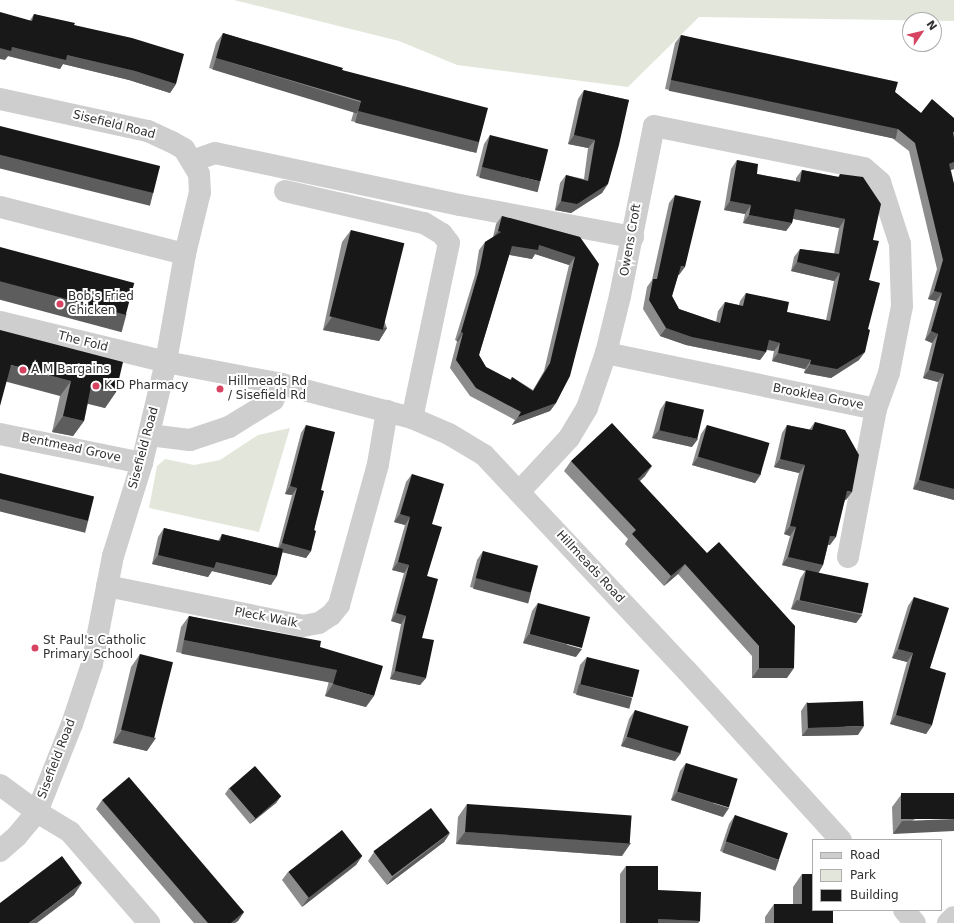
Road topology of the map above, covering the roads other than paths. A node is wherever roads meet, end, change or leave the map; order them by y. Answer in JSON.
{"nodes":[{"id":1,"x":0,"y":99,"type":"edge"},
{"id":2,"x":654,"y":126,"type":"joint"},
{"id":3,"x":192,"y":161,"type":"junction"},
{"id":4,"x":285,"y":191,"type":"dead end"},
{"id":5,"x":0,"y":207,"type":"edge"},
{"id":6,"x":633,"y":237,"type":"junction"},
{"id":7,"x":185,"y":254,"type":"junction"},
{"id":8,"x":0,"y":322,"type":"edge"},
{"id":9,"x":606,"y":353,"type":"junction"},
{"id":10,"x":166,"y":362,"type":"junction"},
{"id":11,"x":281,"y":384,"type":"junction"},
{"id":12,"x":876,"y":409,"type":"junction"},
{"id":13,"x":387,"y":411,"type":"junction"},
{"id":14,"x":412,"y":418,"type":"junction"},
{"id":15,"x":0,"y":434,"type":"edge"},
{"id":16,"x":148,"y":435,"type":"junction"},
{"id":17,"x":142,"y":463,"type":"junction"},
{"id":18,"x":519,"y":492,"type":"junction"},
{"id":19,"x":848,"y":557,"type":"dead end"},
{"id":20,"x":107,"y":586,"type":"junction"},
{"id":21,"x":0,"y":784,"type":"edge"},
{"id":22,"x":36,"y":812,"type":"junction"},
{"id":23,"x":840,"y":839,"type":"edge"},
{"id":24,"x":0,"y":851,"type":"edge"},
{"id":25,"x":905,"y":911,"type":"edge"},
{"id":26,"x":954,"y":917,"type":"edge"},
{"id":27,"x":148,"y":923,"type":"edge"},
{"id":28,"x":916,"y":923,"type":"edge"},
{"id":29,"x":948,"y":923,"type":"edge"}],
"edges":[{"from":1,"to":3,"type":"street","name":"Sisefield Road"},
{"from":2,"to":6,"type":"street","name":"Owens Croft"},
{"from":2,"to":12,"type":"street","name":"Brooklea Grove"},
{"from":3,"to":6,"type":"street"},
{"from":3,"to":7,"type":"street","name":"Sisefield Road"},
{"from":4,"to":14,"type":"street"},
{"from":5,"to":7,"type":"street"},
{"from":6,"to":9,"type":"street","name":"Owens Croft"},
{"from":7,"to":10,"type":"street","name":"Sisefield Road"},
{"from":8,"to":10,"type":"street","name":"The Fold"},
{"from":9,"to":12,"type":"street","name":"Brooklea Grove"},
{"from":9,"to":18,"type":"street","name":"Owens Croft"},
{"from":10,"to":11,"type":"street","name":"Hillmeads Road"},
{"from":10,"to":16,"type":"street","name":"Sisefield Road"},
{"from":11,"to":13,"type":"street","name":"Hillmeads Road"},
{"from":11,"to":16,"type":"street"},
{"from":12,"to":19,"type":"street"},
{"from":13,"to":14,"type":"street","name":"Hillmeads Road"},
{"from":13,"to":20,"type":"street","name":"Pleck Walk"},
{"from":14,"to":18,"type":"street","name":"Hillmeads Road"},
{"from":15,"to":17,"type":"street","name":"Bentmead Grove"},
{"from":16,"to":17,"type":"street","name":"Sisefield Road"},
{"from":17,"to":20,"type":"street","name":"Sisefield Road"},
{"from":18,"to":23,"type":"street","name":"Hillmeads Road"},
{"from":20,"to":22,"type":"street","name":"Sisefield Road"},
{"from":21,"to":22,"type":"street"},
{"from":22,"to":24,"type":"street","name":"Sisefield Road"},
{"from":22,"to":27,"type":"street","name":"Sisefield Road"},
{"from":25,"to":28,"type":"street"},
{"from":26,"to":29,"type":"street"}]}
